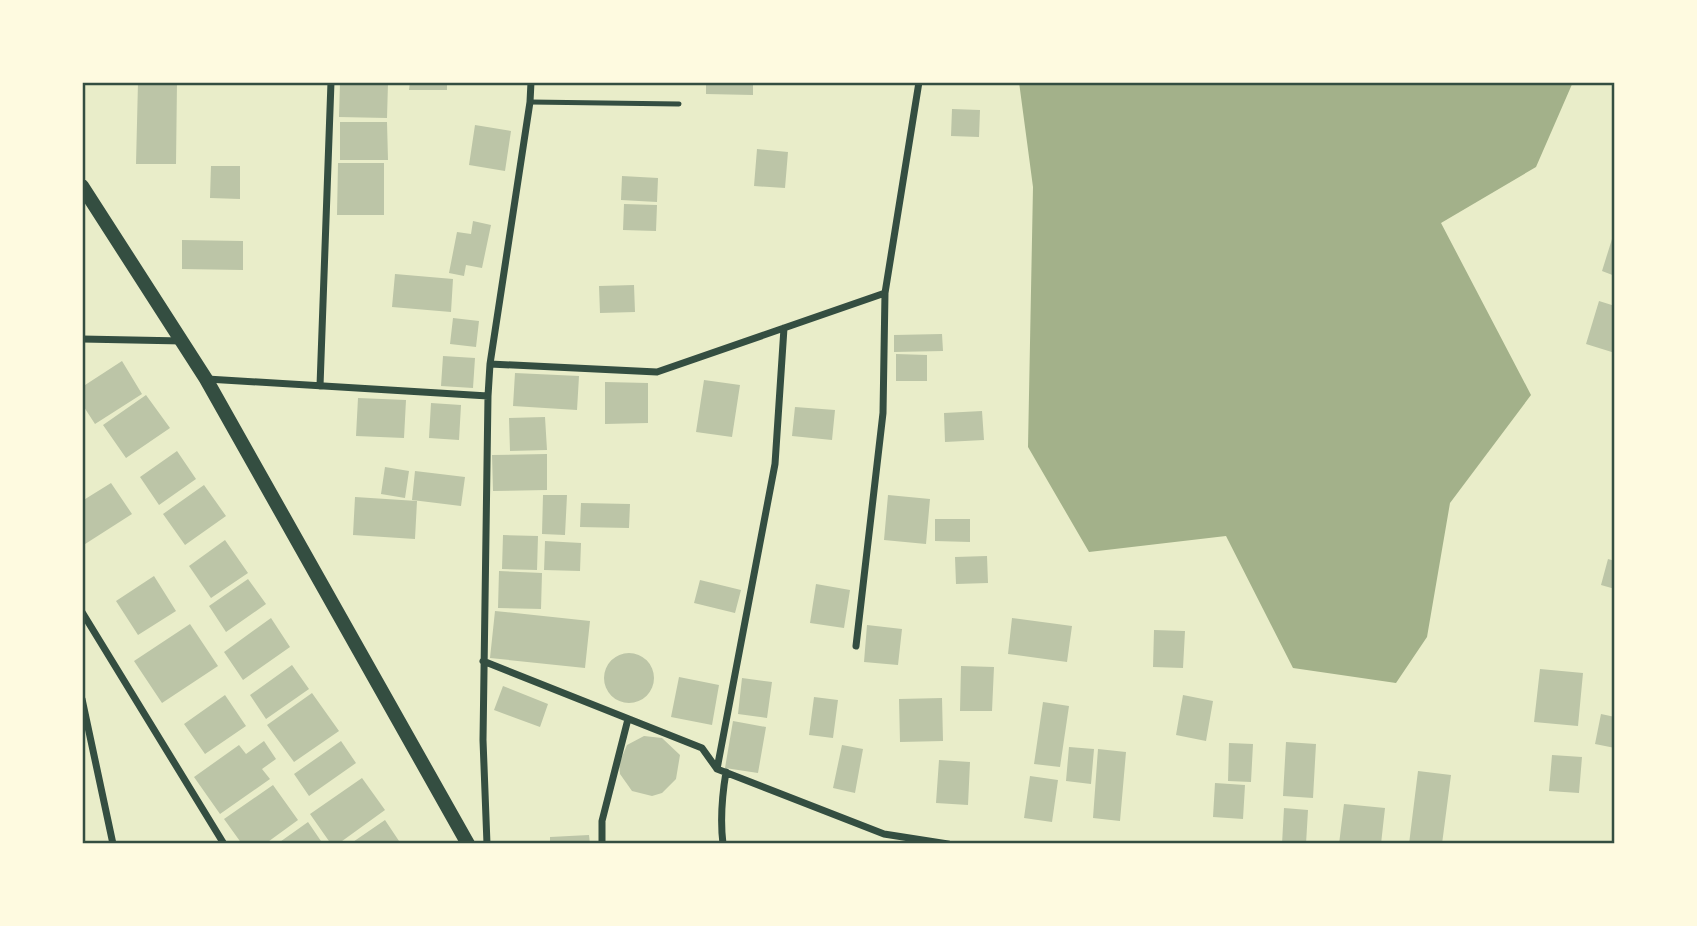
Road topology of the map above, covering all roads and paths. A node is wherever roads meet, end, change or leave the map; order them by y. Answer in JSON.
{"nodes":[{"id":1,"x":331,"y":82,"type":"edge"},
{"id":2,"x":531,"y":82,"type":"edge"},
{"id":3,"x":919,"y":82,"type":"edge"},
{"id":4,"x":530,"y":102,"type":"junction"},
{"id":5,"x":679,"y":104,"type":"dead end"},
{"id":6,"x":82,"y":186,"type":"edge"},
{"id":7,"x":885,"y":293,"type":"junction"},
{"id":8,"x":784,"y":328,"type":"junction"},
{"id":9,"x":82,"y":339,"type":"edge"},
{"id":10,"x":183,"y":341,"type":"junction"},
{"id":11,"x":491,"y":364,"type":"junction"},
{"id":12,"x":206,"y":379,"type":"junction"},
{"id":13,"x":320,"y":386,"type":"junction"},
{"id":14,"x":488,"y":396,"type":"junction"},
{"id":15,"x":82,"y":612,"type":"edge"},
{"id":16,"x":856,"y":646,"type":"dead end"},
{"id":17,"x":483,"y":661,"type":"junction"},
{"id":18,"x":82,"y":699,"type":"edge"},
{"id":19,"x":628,"y":719,"type":"junction"},
{"id":20,"x":717,"y":769,"type":"junction"},
{"id":21,"x":726,"y":772,"type":"junction"},
{"id":22,"x":113,"y":844,"type":"edge"},
{"id":23,"x":224,"y":844,"type":"edge"},
{"id":24,"x":468,"y":844,"type":"edge"},
{"id":25,"x":487,"y":844,"type":"edge"},
{"id":26,"x":602,"y":844,"type":"edge"},
{"id":27,"x":723,"y":844,"type":"edge"},
{"id":28,"x":948,"y":844,"type":"edge"}],
"edges":[{"from":1,"to":13,"type":"street"},
{"from":2,"to":4,"type":"street"},
{"from":3,"to":7,"type":"street"},
{"from":4,"to":5,"type":"lane"},
{"from":4,"to":11,"type":"street"},
{"from":6,"to":10,"type":"main road"},
{"from":7,"to":8,"type":"street"},
{"from":7,"to":16,"type":"street"},
{"from":8,"to":11,"type":"street"},
{"from":8,"to":20,"type":"street"},
{"from":9,"to":10,"type":"street"},
{"from":10,"to":12,"type":"main road"},
{"from":11,"to":14,"type":"street"},
{"from":12,"to":13,"type":"street"},
{"from":12,"to":24,"type":"main road"},
{"from":13,"to":14,"type":"street"},
{"from":14,"to":17,"type":"street"},
{"from":15,"to":23,"type":"street"},
{"from":17,"to":19,"type":"street"},
{"from":17,"to":25,"type":"street"},
{"from":18,"to":22,"type":"street"},
{"from":19,"to":20,"type":"street"},
{"from":19,"to":26,"type":"street"},
{"from":20,"to":21,"type":"street"},
{"from":21,"to":27,"type":"street"},
{"from":21,"to":28,"type":"street"}]}
